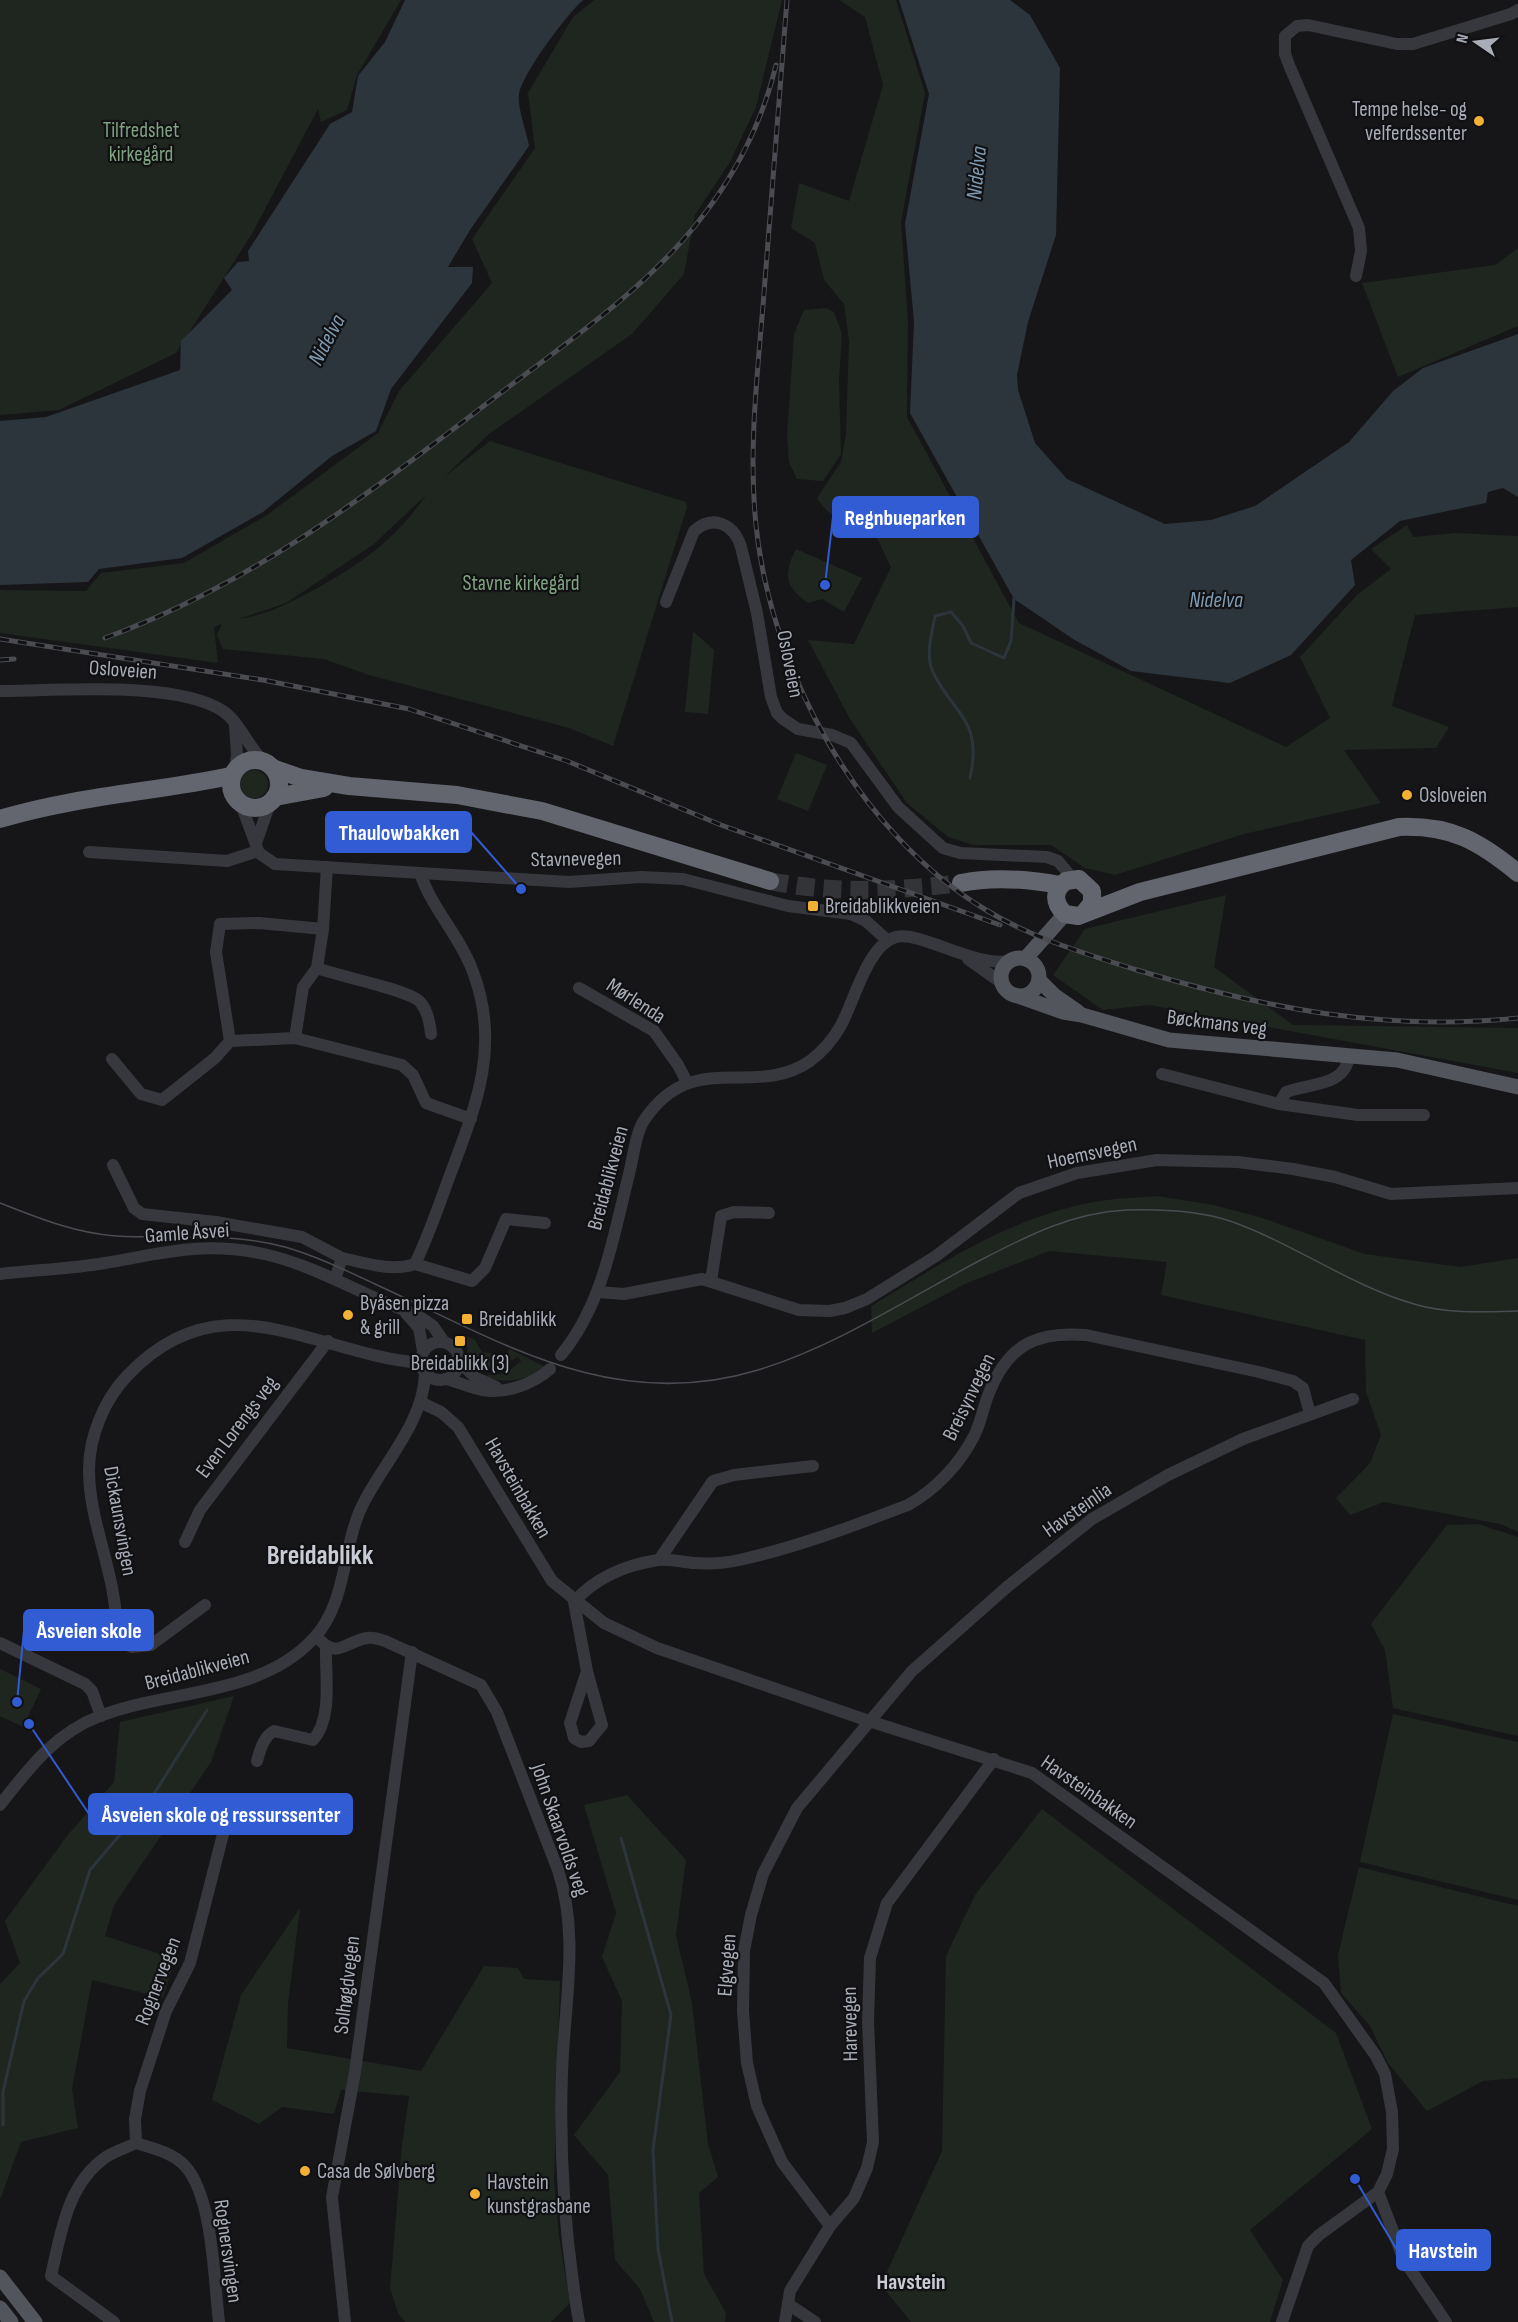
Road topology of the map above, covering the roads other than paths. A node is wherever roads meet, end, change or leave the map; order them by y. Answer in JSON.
{"nodes":[{"id":1,"x":1518,"y":10,"type":"edge"},
{"id":2,"x":1356,"y":276,"type":"dead end"},
{"id":3,"x":666,"y":602,"type":"dead end"},
{"id":4,"x":0,"y":691,"type":"edge"},
{"id":5,"x":235,"y":724,"type":"junction"},
{"id":6,"x":269,"y":765,"type":"junction"},
{"id":7,"x":233,"y":772,"type":"junction"},
{"id":8,"x":349,"y":786,"type":"junction"},
{"id":9,"x":170,"y":788,"type":"junction"},
{"id":10,"x":273,"y":800,"type":"junction"},
{"id":11,"x":238,"y":802,"type":"junction"},
{"id":12,"x":0,"y":819,"type":"edge"},
{"id":13,"x":257,"y":847,"type":"junction"},
{"id":14,"x":89,"y":852,"type":"dead end"},
{"id":15,"x":327,"y":867,"type":"junction"},
{"id":16,"x":420,"y":873,"type":"junction"},
{"id":17,"x":1518,"y":873,"type":"edge"},
{"id":18,"x":770,"y":880,"type":"tunnel mouth"},
{"id":19,"x":1014,"y":880,"type":"junction"},
{"id":20,"x":961,"y":883,"type":"tunnel mouth"},
{"id":21,"x":1074,"y":883,"type":"junction"},
{"id":22,"x":1140,"y":892,"type":"junction"},
{"id":23,"x":1061,"y":910,"type":"junction"},
{"id":24,"x":1084,"y":914,"type":"junction"},
{"id":25,"x":323,"y":930,"type":"junction"},
{"id":26,"x":887,"y":940,"type":"junction"},
{"id":27,"x":962,"y":956,"type":"junction"},
{"id":28,"x":1010,"y":961,"type":"junction"},
{"id":29,"x":317,"y":968,"type":"junction"},
{"id":30,"x":1033,"y":968,"type":"junction"},
{"id":31,"x":1002,"y":983,"type":"junction"},
{"id":32,"x":579,"y":988,"type":"dead end"},
{"id":33,"x":1018,"y":996,"type":"junction"},
{"id":34,"x":1083,"y":1015,"type":"junction"},
{"id":35,"x":432,"y":1034,"type":"dead end"},
{"id":36,"x":295,"y":1038,"type":"junction"},
{"id":37,"x":230,"y":1041,"type":"junction"},
{"id":38,"x":1349,"y":1056,"type":"junction"},
{"id":39,"x":112,"y":1059,"type":"dead end"},
{"id":40,"x":1162,"y":1074,"type":"dead end"},
{"id":41,"x":687,"y":1082,"type":"junction"},
{"id":42,"x":1518,"y":1087,"type":"edge"},
{"id":43,"x":1279,"y":1104,"type":"junction"},
{"id":44,"x":1424,"y":1115,"type":"dead end"},
{"id":45,"x":471,"y":1119,"type":"junction"},
{"id":46,"x":113,"y":1166,"type":"dead end"},
{"id":47,"x":1518,"y":1188,"type":"edge"},
{"id":48,"x":769,"y":1213,"type":"dead end"},
{"id":49,"x":546,"y":1223,"type":"dead end"},
{"id":50,"x":342,"y":1258,"type":"junction"},
{"id":51,"x":415,"y":1264,"type":"junction"},
{"id":52,"x":0,"y":1274,"type":"edge"},
{"id":53,"x":335,"y":1279,"type":"junction"},
{"id":54,"x":711,"y":1281,"type":"junction"},
{"id":55,"x":598,"y":1292,"type":"junction"},
{"id":56,"x":403,"y":1310,"type":"junction"},
{"id":57,"x":328,"y":1341,"type":"junction"},
{"id":58,"x":444,"y":1342,"type":"junction"},
{"id":59,"x":561,"y":1355,"type":"dead end"},
{"id":60,"x":423,"y":1362,"type":"junction"},
{"id":61,"x":459,"y":1362,"type":"junction"},
{"id":62,"x":550,"y":1368,"type":"dead end"},
{"id":63,"x":444,"y":1380,"type":"junction"},
{"id":64,"x":502,"y":1389,"type":"junction"},
{"id":65,"x":1353,"y":1399,"type":"dead end"},
{"id":66,"x":422,"y":1403,"type":"junction"},
{"id":67,"x":1310,"y":1414,"type":"junction"},
{"id":68,"x":813,"y":1466,"type":"dead end"},
{"id":69,"x":184,"y":1542,"type":"dead end"},
{"id":70,"x":659,"y":1560,"type":"junction"},
{"id":71,"x":574,"y":1602,"type":"junction"},
{"id":72,"x":205,"y":1605,"type":"dead end"},
{"id":73,"x":316,"y":1636,"type":"junction"},
{"id":74,"x":0,"y":1642,"type":"edge"},
{"id":75,"x":326,"y":1647,"type":"junction"},
{"id":76,"x":412,"y":1652,"type":"junction"},
{"id":77,"x":587,"y":1671,"type":"junction"},
{"id":78,"x":100,"y":1716,"type":"junction"},
{"id":79,"x":869,"y":1721,"type":"junction"},
{"id":80,"x":994,"y":1759,"type":"junction"},
{"id":81,"x":257,"y":1761,"type":"dead end"},
{"id":82,"x":232,"y":1799,"type":"dead end"},
{"id":83,"x":0,"y":1805,"type":"edge"},
{"id":84,"x":136,"y":2143,"type":"junction"},
{"id":85,"x":1378,"y":2192,"type":"junction"},
{"id":86,"x":830,"y":2226,"type":"junction"},
{"id":87,"x":0,"y":2277,"type":"edge"},
{"id":88,"x":788,"y":2304,"type":"junction"},
{"id":89,"x":0,"y":2308,"type":"edge"},
{"id":90,"x":11,"y":2322,"type":"edge"},
{"id":91,"x":35,"y":2322,"type":"edge"},
{"id":92,"x":114,"y":2322,"type":"edge"},
{"id":93,"x":219,"y":2322,"type":"edge"},
{"id":94,"x":345,"y":2322,"type":"edge"},
{"id":95,"x":579,"y":2322,"type":"edge"},
{"id":96,"x":785,"y":2322,"type":"edge"},
{"id":97,"x":815,"y":2322,"type":"edge"},
{"id":98,"x":1282,"y":2322,"type":"edge"},
{"id":99,"x":1446,"y":2322,"type":"edge"}],
"edges":[{"from":1,"to":2,"type":"street"},
{"from":3,"to":21,"type":"street","name":"Osloveien"},
{"from":4,"to":5,"type":"street","name":"Osloveien"},
{"from":5,"to":6,"type":"street","name":"Osloveien"},
{"from":5,"to":7,"type":"street"},
{"from":6,"to":7,"type":"highway"},
{"from":6,"to":8,"type":"highway"},
{"from":6,"to":10,"type":"highway"},
{"from":7,"to":9,"type":"highway"},
{"from":7,"to":11,"type":"highway"},
{"from":8,"to":10,"type":"highway"},
{"from":8,"to":18,"type":"highway"},
{"from":9,"to":11,"type":"highway"},
{"from":9,"to":12,"type":"highway"},
{"from":10,"to":11,"type":"highway"},
{"from":10,"to":13,"type":"street"},
{"from":11,"to":13,"type":"street"},
{"from":13,"to":14,"type":"street"},
{"from":13,"to":15,"type":"street","name":"Stavnevegen"},
{"from":15,"to":16,"type":"street","name":"Stavnevegen"},
{"from":15,"to":25,"type":"street"},
{"from":16,"to":26,"type":"street","name":"Stavnevegen"},
{"from":16,"to":45,"type":"street"},
{"from":17,"to":22,"type":"highway"},
{"from":19,"to":20,"type":"highway"},
{"from":19,"to":21,"type":"highway"},
{"from":19,"to":23,"type":"highway"},
{"from":21,"to":22,"type":"highway"},
{"from":21,"to":23,"type":"highway"},
{"from":21,"to":24,"type":"highway"},
{"from":22,"to":24,"type":"highway"},
{"from":23,"to":24,"type":"highway"},
{"from":23,"to":30,"type":"main road"},
{"from":25,"to":29,"type":"street"},
{"from":25,"to":37,"type":"street"},
{"from":26,"to":27,"type":"street"},
{"from":26,"to":41,"type":"street","name":"Breidablikveien"},
{"from":27,"to":28,"type":"street"},
{"from":27,"to":31,"type":"street"},
{"from":28,"to":30,"type":"main road"},
{"from":28,"to":31,"type":"main road"},
{"from":29,"to":35,"type":"street"},
{"from":29,"to":36,"type":"street"},
{"from":30,"to":33,"type":"main road"},
{"from":30,"to":34,"type":"main road","name":"Bøckmans veg"},
{"from":31,"to":33,"type":"main road"},
{"from":32,"to":41,"type":"street","name":"Mørlenda"},
{"from":33,"to":34,"type":"main road","name":"Bøckmans veg"},
{"from":34,"to":38,"type":"main road","name":"Bøckmans veg"},
{"from":36,"to":37,"type":"street"},
{"from":36,"to":45,"type":"street"},
{"from":37,"to":39,"type":"street"},
{"from":38,"to":42,"type":"main road","name":"Bøckmans veg"},
{"from":38,"to":43,"type":"street"},
{"from":40,"to":43,"type":"street"},
{"from":41,"to":55,"type":"street","name":"Breidablikveien"},
{"from":43,"to":44,"type":"street"},
{"from":45,"to":51,"type":"street"},
{"from":46,"to":50,"type":"street"},
{"from":47,"to":54,"type":"street","name":"Hoemsvegen"},
{"from":48,"to":54,"type":"street"},
{"from":49,"to":51,"type":"street"},
{"from":50,"to":51,"type":"street"},
{"from":50,"to":53,"type":"street"},
{"from":52,"to":53,"type":"street","name":"Gamle Åsvei"},
{"from":53,"to":56,"type":"street","name":"Gamle Åsvei"},
{"from":54,"to":55,"type":"street","name":"Hoemsvegen"},
{"from":55,"to":59,"type":"street","name":"Breidablikveien"},
{"from":56,"to":58,"type":"street","name":"Gamle Åsvei"},
{"from":56,"to":60,"type":"street","name":"Gamle Åsvei"},
{"from":57,"to":60,"type":"street","name":"Dickaunsvingen"},
{"from":57,"to":69,"type":"street","name":"Even Lorengs veg"},
{"from":57,"to":72,"type":"street","name":"Dickaunsvingen"},
{"from":58,"to":60,"type":"street"},
{"from":58,"to":61,"type":"street"},
{"from":60,"to":63,"type":"street"},
{"from":60,"to":66,"type":"street","name":"Breidablikveien"},
{"from":61,"to":63,"type":"street"},
{"from":61,"to":64,"type":"street"},
{"from":62,"to":64,"type":"street"},
{"from":63,"to":64,"type":"street"},
{"from":63,"to":66,"type":"street","name":"Breidablikveien"},
{"from":65,"to":67,"type":"street","name":"Havsteinlia"},
{"from":66,"to":71,"type":"street","name":"Havsteinbakken"},
{"from":66,"to":73,"type":"street","name":"Breidablikveien"},
{"from":67,"to":70,"type":"street","name":"Breisynvegen"},
{"from":67,"to":79,"type":"street","name":"Havsteinlia"},
{"from":68,"to":70,"type":"street"},
{"from":70,"to":71,"type":"street","name":"Breisynvegen"},
{"from":71,"to":77,"type":"street"},
{"from":71,"to":79,"type":"street","name":"Havsteinbakken"},
{"from":73,"to":75,"type":"street"},
{"from":73,"to":78,"type":"street","name":"Breidablikveien"},
{"from":74,"to":78,"type":"street"},
{"from":75,"to":76,"type":"street","name":"John Skaarvolds veg"},
{"from":75,"to":81,"type":"street"},
{"from":76,"to":94,"type":"street","name":"Solhøgdvegen"},
{"from":76,"to":95,"type":"street","name":"John Skaarvolds veg"},
{"from":77,"to":77,"type":"street"},
{"from":78,"to":83,"type":"street","name":"Breidablikveien"},
{"from":79,"to":80,"type":"street","name":"Havsteinbakken"},
{"from":79,"to":86,"type":"street","name":"Elgvegen"},
{"from":80,"to":85,"type":"street","name":"Havsteinbakken"},
{"from":80,"to":86,"type":"street","name":"Harevegen"},
{"from":82,"to":84,"type":"street","name":"Rognervegen"},
{"from":84,"to":92,"type":"street"},
{"from":84,"to":93,"type":"street","name":"Rognersvingen"},
{"from":85,"to":98,"type":"street"},
{"from":85,"to":99,"type":"street"},
{"from":86,"to":88,"type":"street","name":"Harevegen"},
{"from":87,"to":91,"type":"main road"},
{"from":88,"to":96,"type":"street","name":"Harevegen"},
{"from":88,"to":97,"type":"street"},
{"from":89,"to":90,"type":"main road"}]}
